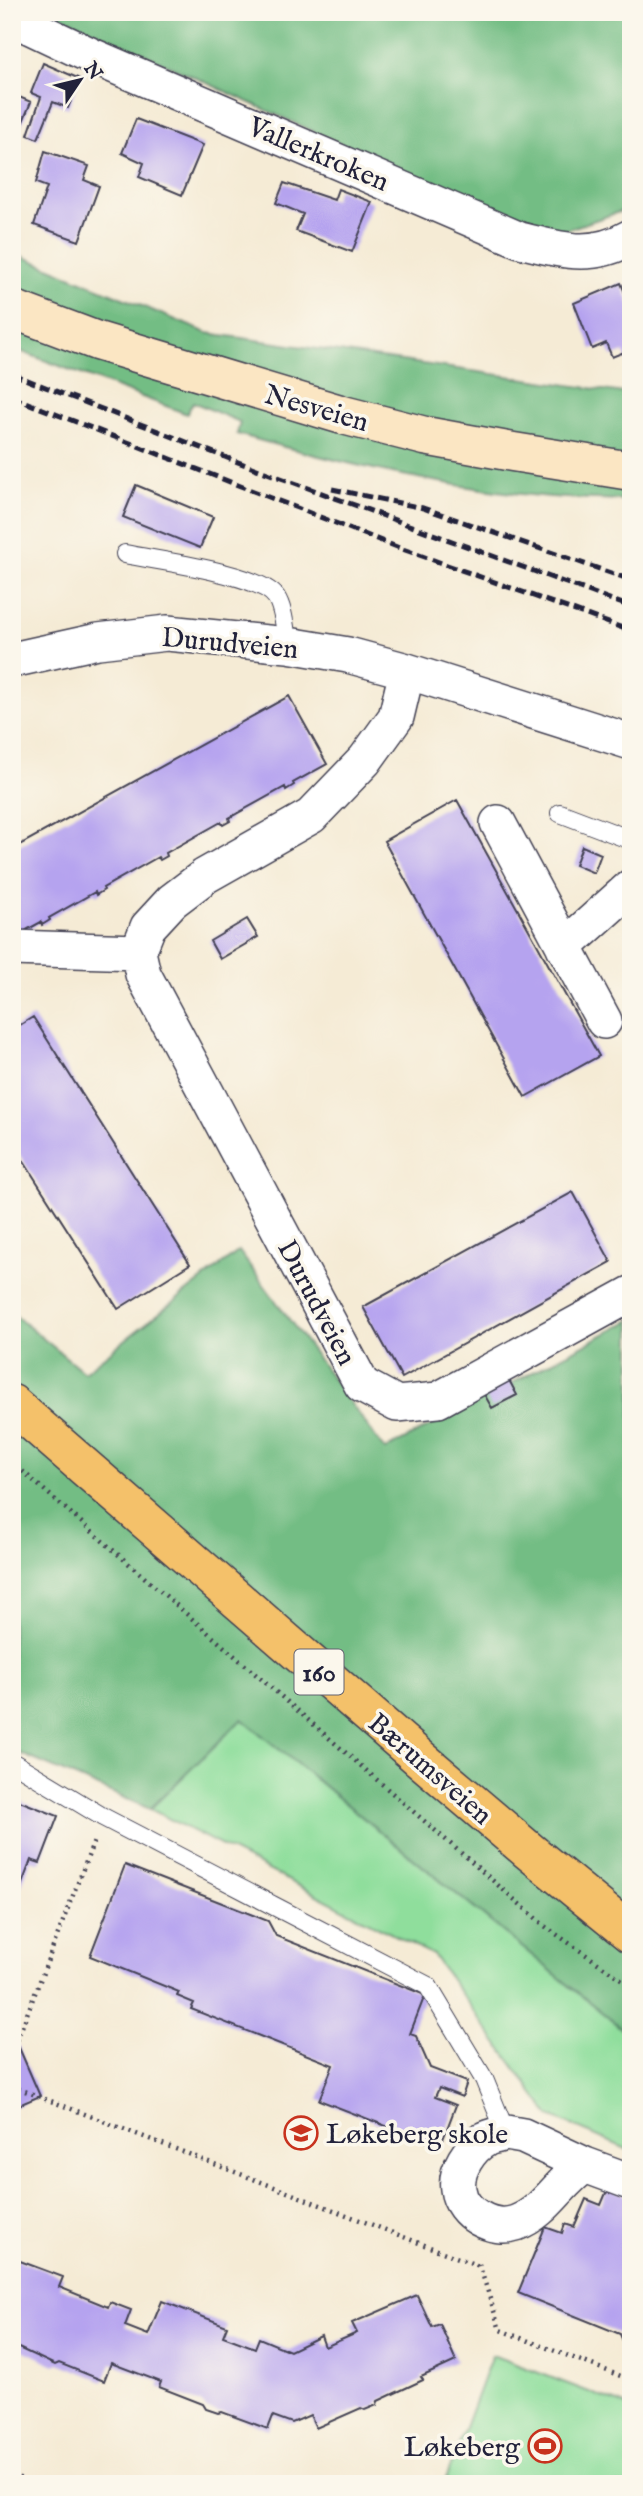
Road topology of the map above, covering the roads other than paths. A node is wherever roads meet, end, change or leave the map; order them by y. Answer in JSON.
{"nodes":[{"id":1,"x":12,"y":18,"type":"edge"},
{"id":2,"x":631,"y":237,"type":"edge"},
{"id":3,"x":12,"y":309,"type":"edge"},
{"id":4,"x":631,"y":471,"type":"edge"},
{"id":5,"x":125,"y":554,"type":"dead end"},
{"id":6,"x":289,"y":645,"type":"junction"},
{"id":7,"x":12,"y":660,"type":"edge"},
{"id":8,"x":407,"y":671,"type":"junction"},
{"id":9,"x":631,"y":742,"type":"edge"},
{"id":10,"x":560,"y":813,"type":"dead end"},
{"id":11,"x":498,"y":823,"type":"dead end"},
{"id":12,"x":631,"y":840,"type":"edge"},
{"id":13,"x":631,"y":887,"type":"edge"},
{"id":14,"x":564,"y":947,"type":"junction"},
{"id":15,"x":12,"y":948,"type":"edge"},
{"id":16,"x":138,"y":951,"type":"junction"},
{"id":17,"x":604,"y":1021,"type":"dead end"},
{"id":18,"x":631,"y":1294,"type":"edge"},
{"id":19,"x":12,"y":1404,"type":"edge"},
{"id":20,"x":12,"y":1762,"type":"edge"},
{"id":21,"x":631,"y":1934,"type":"edge"},
{"id":22,"x":506,"y":2133,"type":"junction"},
{"id":23,"x":585,"y":2165,"type":"junction"},
{"id":24,"x":631,"y":2182,"type":"edge"}],
"edges":[{"from":1,"to":2,"type":"street","name":"Vallerkroken"},
{"from":3,"to":4,"type":"street","name":"Nesveien"},
{"from":5,"to":6,"type":"lane"},
{"from":6,"to":7,"type":"street","name":"Durudveien"},
{"from":6,"to":8,"type":"street","name":"Durudveien"},
{"from":8,"to":9,"type":"street","name":"Durudveien"},
{"from":8,"to":16,"type":"street"},
{"from":10,"to":12,"type":"lane"},
{"from":11,"to":14,"type":"street"},
{"from":13,"to":14,"type":"street"},
{"from":14,"to":17,"type":"street"},
{"from":15,"to":16,"type":"street"},
{"from":16,"to":18,"type":"street","name":"Durudveien"},
{"from":19,"to":21,"type":"main road","name":"Bærumsveien","number":"160"},
{"from":20,"to":22,"type":"lane"},
{"from":22,"to":23,"type":"street"},
{"from":22,"to":23,"type":"street"},
{"from":23,"to":24,"type":"street"}]}
